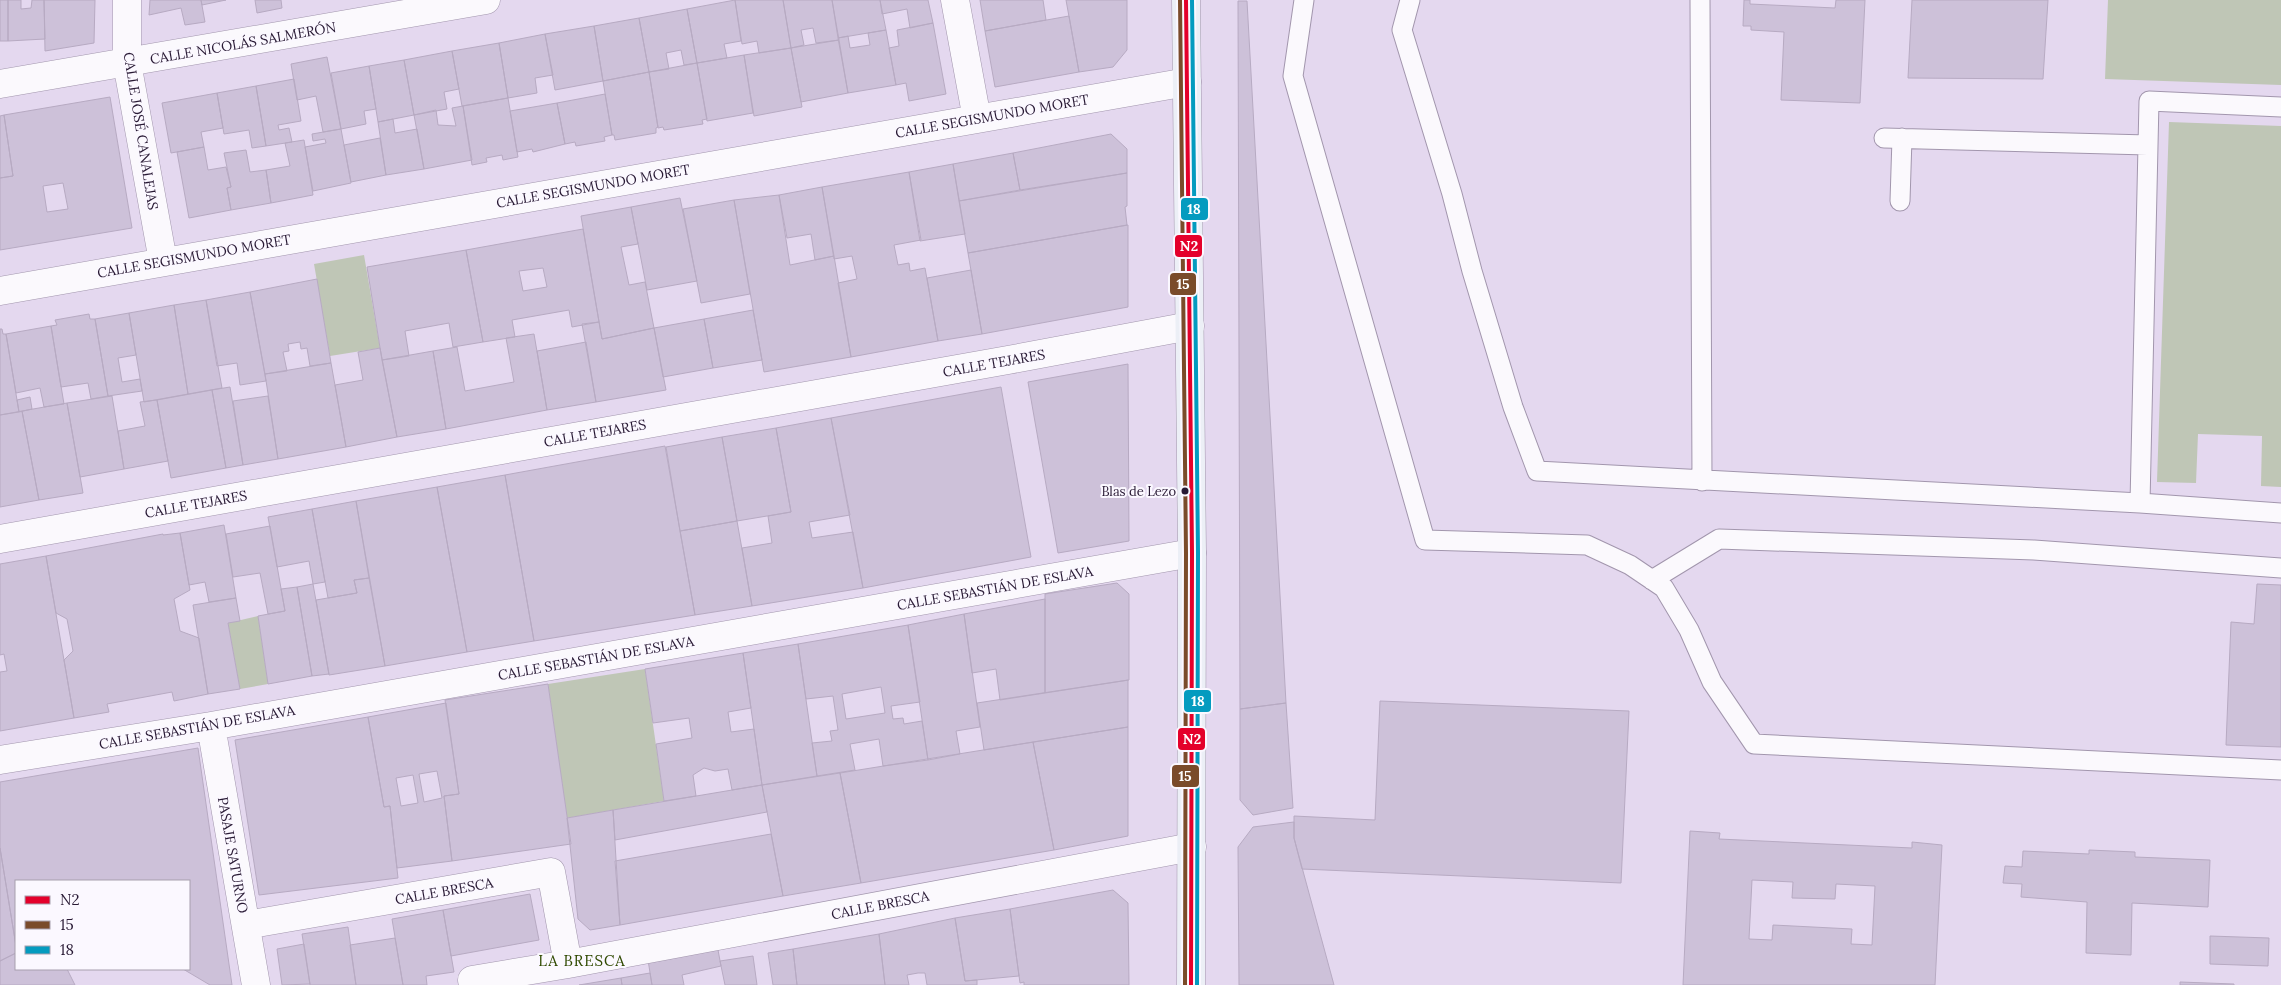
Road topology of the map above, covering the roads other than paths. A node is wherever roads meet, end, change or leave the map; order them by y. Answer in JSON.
{"nodes":[{"id":1,"x":127,"y":0,"type":"edge"},
{"id":2,"x":486,"y":0,"type":"edge"},
{"id":3,"x":955,"y":0,"type":"edge"},
{"id":4,"x":1186,"y":0,"type":"edge"},
{"id":5,"x":1304,"y":0,"type":"edge"},
{"id":6,"x":1410,"y":0,"type":"edge"},
{"id":7,"x":1700,"y":0,"type":"edge"},
{"id":8,"x":127,"y":63,"type":"junction"},
{"id":9,"x":1187,"y":82,"type":"junction"},
{"id":10,"x":0,"y":84,"type":"edge"},
{"id":11,"x":2281,"y":107,"type":"edge"},
{"id":12,"x":977,"y":119,"type":"junction"},
{"id":13,"x":2148,"y":145,"type":"junction"},
{"id":14,"x":1900,"y":201,"type":"dead end"},
{"id":15,"x":163,"y":261,"type":"junction"},
{"id":16,"x":0,"y":291,"type":"edge"},
{"id":17,"x":1190,"y":326,"type":"junction"},
{"id":18,"x":1702,"y":481,"type":"junction"},
{"id":19,"x":2140,"y":502,"type":"junction"},
{"id":20,"x":2281,"y":513,"type":"edge"},
{"id":21,"x":0,"y":538,"type":"edge"},
{"id":22,"x":1192,"y":553,"type":"junction"},
{"id":23,"x":2281,"y":568,"type":"edge"},
{"id":24,"x":1652,"y":580,"type":"junction"},
{"id":25,"x":211,"y":726,"type":"junction"},
{"id":26,"x":0,"y":760,"type":"edge"},
{"id":27,"x":2281,"y":770,"type":"edge"},
{"id":28,"x":1192,"y":847,"type":"junction"},
{"id":29,"x":246,"y":925,"type":"junction"},
{"id":30,"x":568,"y":964,"type":"junction"},
{"id":31,"x":472,"y":980,"type":"dead end"},
{"id":32,"x":256,"y":985,"type":"edge"},
{"id":33,"x":1191,"y":985,"type":"edge"}],
"edges":[{"from":1,"to":8,"type":"street","name":"CALLE JOSÉ CANALEJAS"},
{"from":2,"to":8,"type":"street","name":"CALLE NICOLÁS SALMERÓN"},
{"from":3,"to":12,"type":"street"},
{"from":4,"to":9,"type":"main road"},
{"from":5,"to":24,"type":"lane"},
{"from":6,"to":18,"type":"lane"},
{"from":7,"to":18,"type":"lane"},
{"from":8,"to":10,"type":"street","name":"CALLE NICOLÁS SALMERÓN"},
{"from":8,"to":15,"type":"street","name":"CALLE JOSÉ CANALEJAS"},
{"from":9,"to":12,"type":"street","name":"CALLE SEGISMUNDO MORET"},
{"from":9,"to":17,"type":"main road"},
{"from":11,"to":13,"type":"lane"},
{"from":12,"to":15,"type":"street","name":"CALLE SEGISMUNDO MORET"},
{"from":13,"to":14,"type":"lane"},
{"from":13,"to":19,"type":"lane"},
{"from":15,"to":16,"type":"street","name":"CALLE SEGISMUNDO MORET"},
{"from":17,"to":21,"type":"street","name":"CALLE TEJARES"},
{"from":17,"to":22,"type":"main road"},
{"from":18,"to":19,"type":"lane"},
{"from":19,"to":20,"type":"lane"},
{"from":22,"to":25,"type":"street","name":"CALLE SEBASTIÁN DE ESLAVA"},
{"from":22,"to":28,"type":"main road"},
{"from":23,"to":24,"type":"lane"},
{"from":24,"to":27,"type":"lane"},
{"from":25,"to":26,"type":"street","name":"CALLE SEBASTIÁN DE ESLAVA"},
{"from":25,"to":29,"type":"street","name":"PASAJE SATURNO"},
{"from":28,"to":30,"type":"street","name":"CALLE BRESCA"},
{"from":28,"to":33,"type":"main road"},
{"from":29,"to":30,"type":"street","name":"CALLE BRESCA"},
{"from":29,"to":32,"type":"street","name":"PASAJE SATURNO"},
{"from":30,"to":31,"type":"street","name":"CALLE BRESCA"}]}
